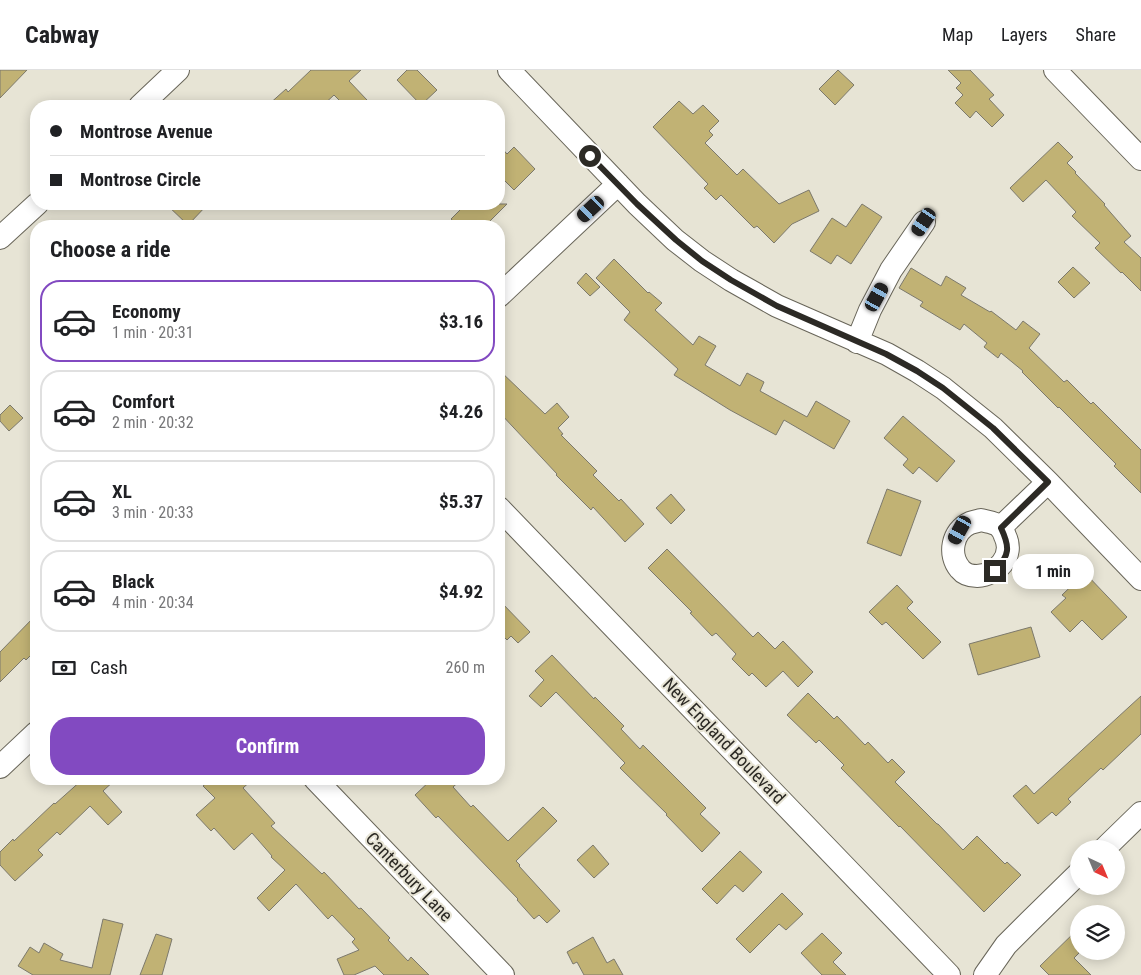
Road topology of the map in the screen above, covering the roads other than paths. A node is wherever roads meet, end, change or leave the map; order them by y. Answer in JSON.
{"nodes":[{"id":1,"x":178,"y":70,"type":"edge"},
{"id":2,"x":509,"y":70,"type":"edge"},
{"id":3,"x":1055,"y":70,"type":"edge"},
{"id":4,"x":146,"y":100,"type":"edge"},
{"id":5,"x":1141,"y":159,"type":"edge"},
{"id":6,"x":618,"y":184,"type":"junction"},
{"id":7,"x":30,"y":210,"type":"edge"},
{"id":8,"x":924,"y":222,"type":"dead end"},
{"id":9,"x":0,"y":238,"type":"edge"},
{"id":10,"x":505,"y":290,"type":"edge"},
{"id":11,"x":857,"y":342,"type":"junction"},
{"id":12,"x":1048,"y":482,"type":"junction"},
{"id":13,"x":505,"y":514,"type":"edge"},
{"id":14,"x":1001,"y":528,"type":"dead end"},
{"id":15,"x":1141,"y":579,"type":"edge"},
{"id":16,"x":30,"y":739,"type":"edge"},
{"id":17,"x":0,"y":767,"type":"edge"},
{"id":18,"x":321,"y":785,"type":"edge"},
{"id":19,"x":1141,"y":813,"type":"edge"},
{"id":20,"x":1113,"y":840,"type":"edge"},
{"id":21,"x":1070,"y":882,"type":"edge"},
{"id":22,"x":503,"y":975,"type":"edge"},
{"id":23,"x":949,"y":975,"type":"edge"},
{"id":24,"x":985,"y":975,"type":"edge"}],
"edges":[{"from":1,"to":4,"type":"street"},
{"from":2,"to":6,"type":"street"},
{"from":3,"to":5,"type":"street"},
{"from":6,"to":10,"type":"street"},
{"from":6,"to":11,"type":"street"},
{"from":7,"to":9,"type":"street"},
{"from":8,"to":11,"type":"street"},
{"from":11,"to":12,"type":"street"},
{"from":12,"to":14,"type":"street"},
{"from":12,"to":15,"type":"street"},
{"from":13,"to":23,"type":"street","name":"New England Boulevard"},
{"from":16,"to":17,"type":"street"},
{"from":18,"to":22,"type":"street","name":"Canterbury Lane"},
{"from":19,"to":20,"type":"street"},
{"from":21,"to":24,"type":"street"}]}
